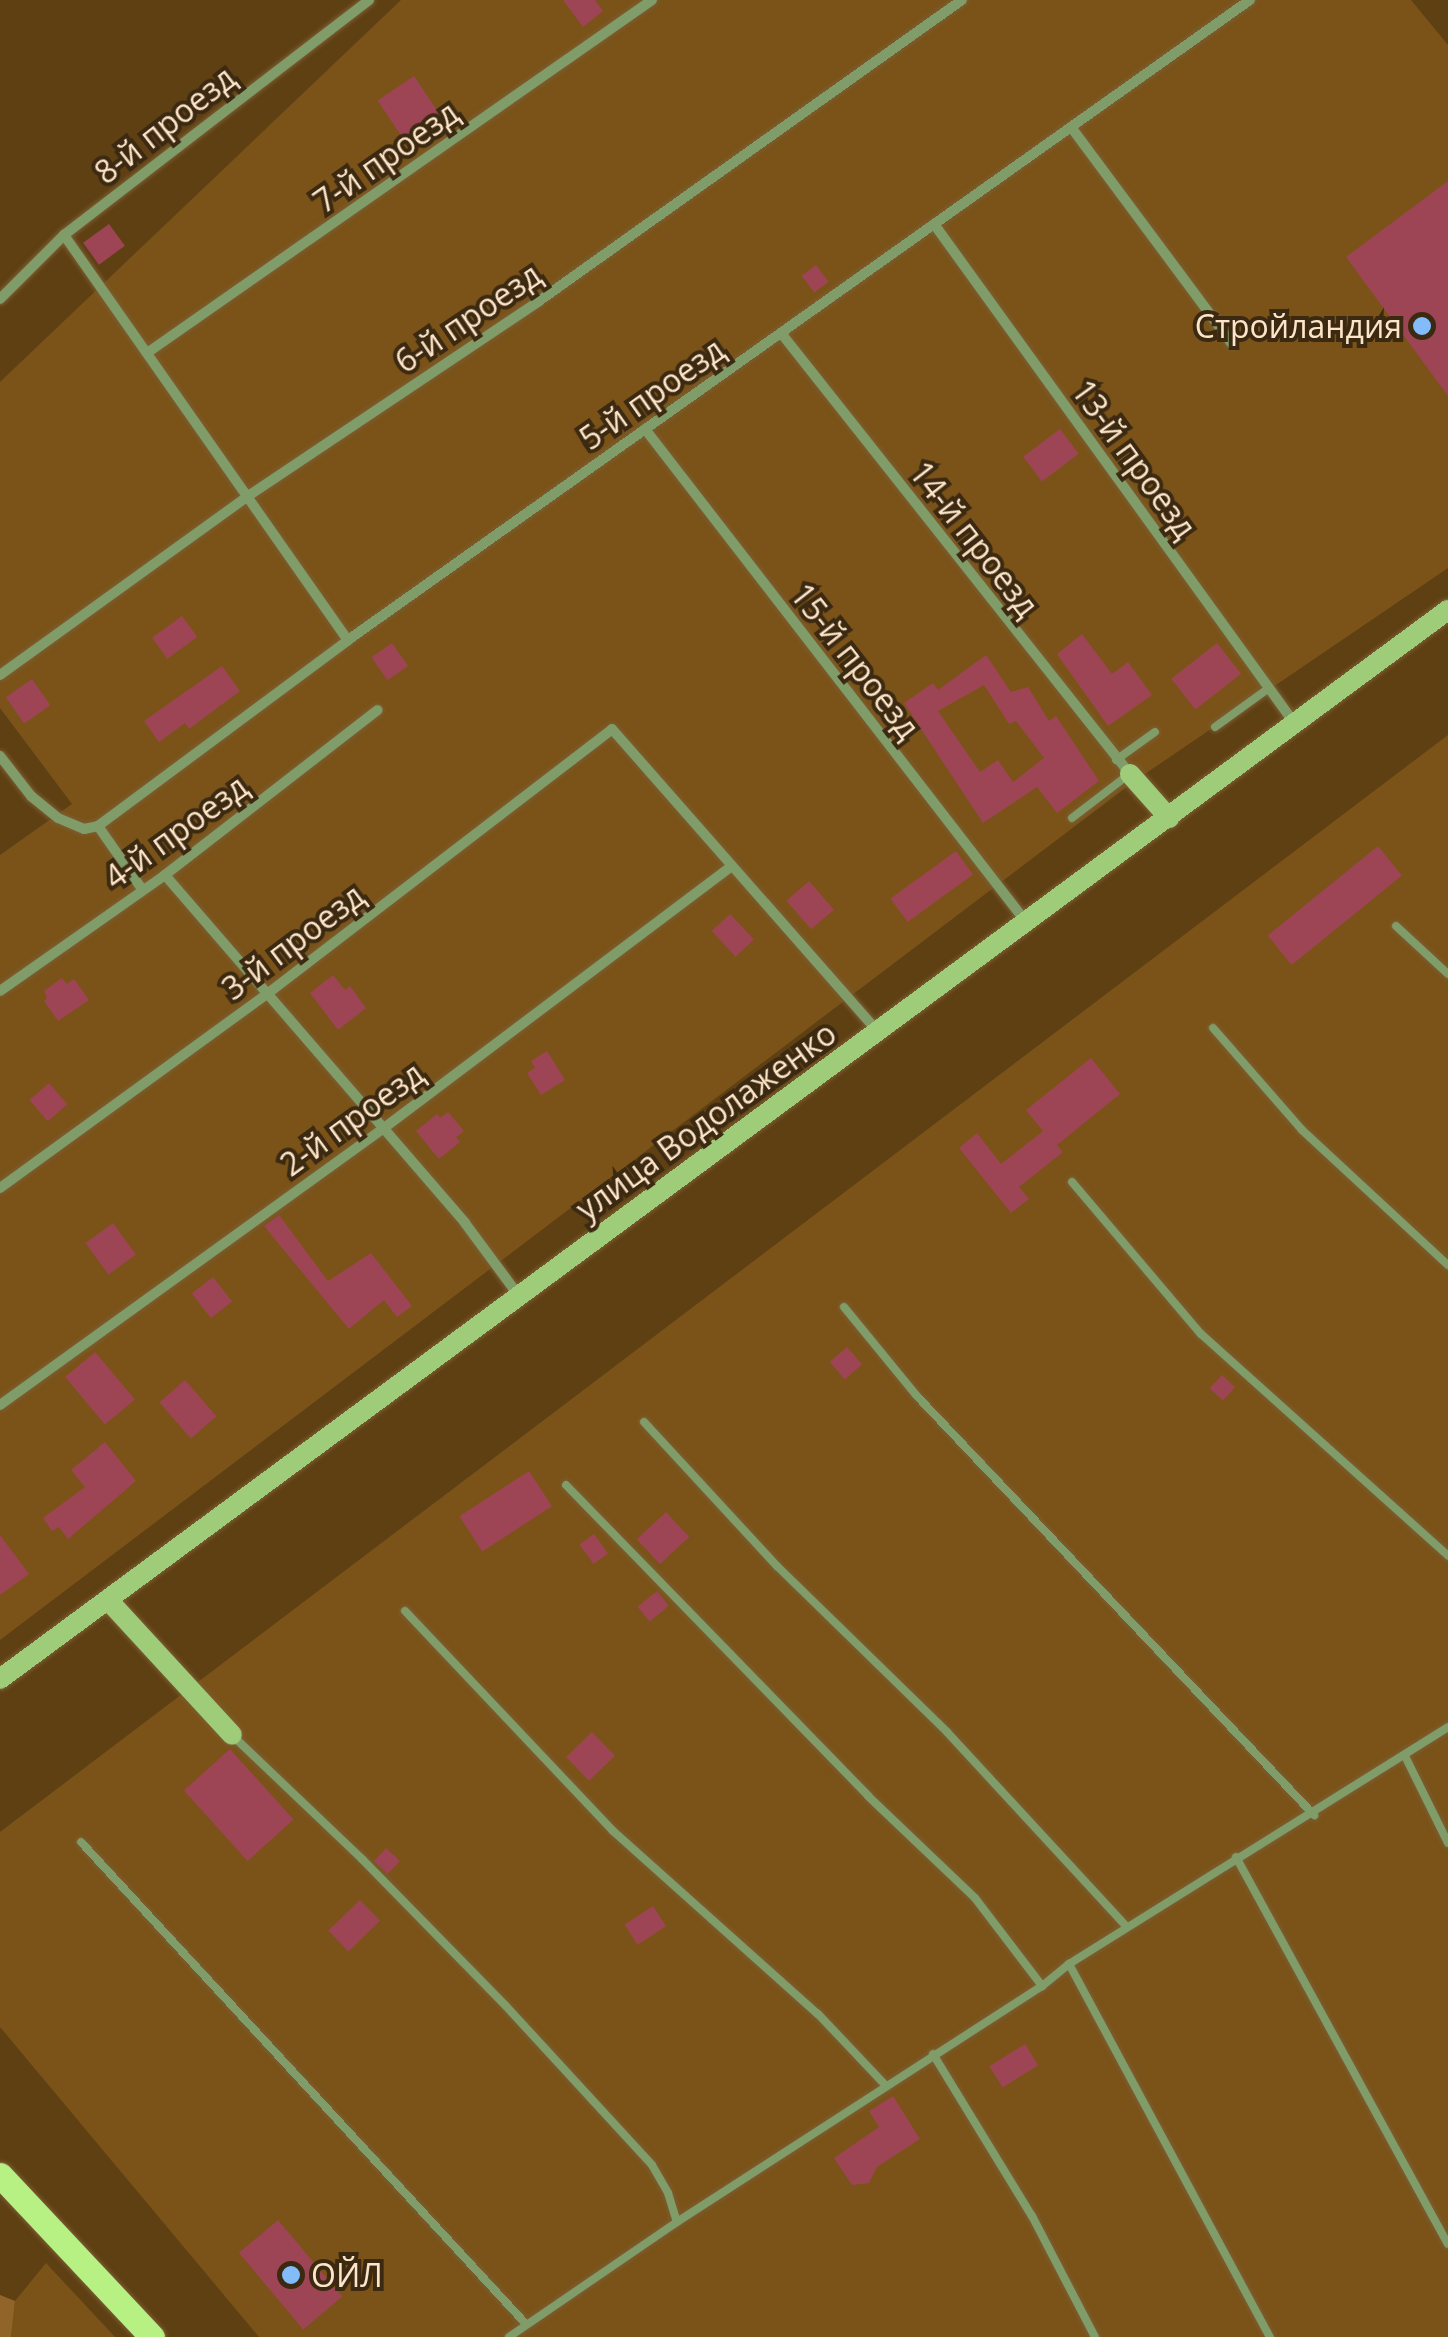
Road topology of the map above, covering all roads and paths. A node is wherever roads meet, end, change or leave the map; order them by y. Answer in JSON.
{"nodes":[{"id":1,"x":369,"y":0,"type":"edge"},
{"id":2,"x":652,"y":0,"type":"edge"},
{"id":3,"x":962,"y":0,"type":"edge"},
{"id":4,"x":1250,"y":0,"type":"edge"},
{"id":5,"x":1071,"y":127,"type":"junction"},
{"id":6,"x":934,"y":224,"type":"junction"},
{"id":7,"x":64,"y":234,"type":"junction"},
{"id":8,"x":0,"y":298,"type":"edge"},
{"id":9,"x":781,"y":333,"type":"junction"},
{"id":10,"x":1232,"y":344,"type":"dead end"},
{"id":11,"x":147,"y":353,"type":"junction"},
{"id":12,"x":645,"y":429,"type":"junction"},
{"id":13,"x":248,"y":496,"type":"junction"},
{"id":14,"x":1448,"y":610,"type":"edge"},
{"id":15,"x":348,"y":640,"type":"junction"},
{"id":16,"x":0,"y":675,"type":"edge"},
{"id":17,"x":1268,"y":688,"type":"junction"},
{"id":18,"x":378,"y":710,"type":"dead end"},
{"id":19,"x":1294,"y":724,"type":"junction"},
{"id":20,"x":1214,"y":727,"type":"dead end"},
{"id":21,"x":1155,"y":732,"type":"dead end"},
{"id":22,"x":0,"y":756,"type":"edge"},
{"id":23,"x":1123,"y":767,"type":"junction"},
{"id":24,"x":1072,"y":818,"type":"dead end"},
{"id":25,"x":1169,"y":818,"type":"junction"},
{"id":26,"x":98,"y":826,"type":"junction"},
{"id":27,"x":730,"y":867,"type":"junction"},
{"id":28,"x":165,"y":875,"type":"junction"},
{"id":29,"x":142,"y":889,"type":"junction"},
{"id":30,"x":1026,"y":923,"type":"junction"},
{"id":31,"x":1396,"y":926,"type":"dead end"},
{"id":32,"x":1448,"y":974,"type":"edge"},
{"id":33,"x":0,"y":991,"type":"edge"},
{"id":34,"x":267,"y":994,"type":"junction"},
{"id":35,"x":1213,"y":1028,"type":"dead end"},
{"id":36,"x":878,"y":1032,"type":"junction"},
{"id":37,"x":384,"y":1128,"type":"junction"},
{"id":38,"x":1072,"y":1182,"type":"dead end"},
{"id":39,"x":0,"y":1188,"type":"edge"},
{"id":40,"x":1448,"y":1265,"type":"edge"},
{"id":41,"x":519,"y":1296,"type":"junction"},
{"id":42,"x":844,"y":1307,"type":"dead end"},
{"id":43,"x":0,"y":1406,"type":"edge"},
{"id":44,"x":644,"y":1422,"type":"dead end"},
{"id":45,"x":566,"y":1485,"type":"dead end"},
{"id":46,"x":1448,"y":1556,"type":"edge"},
{"id":47,"x":108,"y":1600,"type":"junction"},
{"id":48,"x":405,"y":1611,"type":"dead end"},
{"id":49,"x":0,"y":1679,"type":"edge"},
{"id":50,"x":1448,"y":1727,"type":"edge"},
{"id":51,"x":232,"y":1735,"type":"joint"},
{"id":52,"x":1404,"y":1756,"type":"junction"},
{"id":53,"x":1314,"y":1814,"type":"junction"},
{"id":54,"x":81,"y":1842,"type":"dead end"},
{"id":55,"x":1448,"y":1843,"type":"edge"},
{"id":56,"x":1236,"y":1857,"type":"junction"},
{"id":57,"x":1126,"y":1927,"type":"junction"},
{"id":58,"x":1070,"y":1964,"type":"junction"},
{"id":59,"x":1042,"y":1986,"type":"junction"},
{"id":60,"x":932,"y":2054,"type":"junction"},
{"id":61,"x":886,"y":2086,"type":"junction"},
{"id":62,"x":0,"y":2174,"type":"edge"},
{"id":63,"x":677,"y":2222,"type":"junction"},
{"id":64,"x":1448,"y":2244,"type":"edge"},
{"id":65,"x":526,"y":2324,"type":"junction"},
{"id":66,"x":152,"y":2337,"type":"edge"},
{"id":67,"x":508,"y":2337,"type":"edge"},
{"id":68,"x":1096,"y":2337,"type":"edge"},
{"id":69,"x":1270,"y":2337,"type":"edge"}],
"edges":[{"from":1,"to":7,"type":"street","name":"8-й проезд"},
{"from":2,"to":11,"type":"street","name":"7-й проезд"},
{"from":3,"to":13,"type":"street","name":"6-й проезд"},
{"from":4,"to":5,"type":"street","name":"5-й проезд"},
{"from":5,"to":6,"type":"street","name":"5-й проезд"},
{"from":5,"to":10,"type":"street"},
{"from":6,"to":9,"type":"street","name":"5-й проезд"},
{"from":6,"to":17,"type":"street","name":"13-й проезд"},
{"from":7,"to":8,"type":"street","name":"8-й проезд"},
{"from":7,"to":11,"type":"street"},
{"from":9,"to":12,"type":"street","name":"5-й проезд"},
{"from":9,"to":23,"type":"street","name":"14-й проезд"},
{"from":11,"to":13,"type":"street"},
{"from":12,"to":15,"type":"street","name":"5-й проезд"},
{"from":12,"to":30,"type":"street","name":"15-й проезд"},
{"from":13,"to":15,"type":"street"},
{"from":13,"to":16,"type":"street","name":"6-й проезд"},
{"from":14,"to":19,"type":"main road","name":"улица Водолаженко"},
{"from":15,"to":26,"type":"street","name":"5-й проезд"},
{"from":17,"to":19,"type":"street","name":"13-й проезд"},
{"from":17,"to":20,"type":"lane"},
{"from":18,"to":28,"type":"street","name":"4-й проезд"},
{"from":19,"to":25,"type":"main road","name":"улица Водолаженко"},
{"from":21,"to":23,"type":"lane"},
{"from":22,"to":26,"type":"street","name":"5-й проезд"},
{"from":23,"to":24,"type":"lane"},
{"from":23,"to":25,"type":"main road"},
{"from":25,"to":30,"type":"main road","name":"улица Водолаженко"},
{"from":26,"to":29,"type":"street"},
{"from":27,"to":34,"type":"street","name":"3-й проезд"},
{"from":27,"to":36,"type":"street"},
{"from":27,"to":37,"type":"street","name":"2-й проезд"},
{"from":28,"to":29,"type":"street","name":"4-й проезд"},
{"from":28,"to":34,"type":"street"},
{"from":29,"to":33,"type":"street","name":"4-й проезд"},
{"from":30,"to":36,"type":"main road","name":"улица Водолаженко"},
{"from":31,"to":32,"type":"lane"},
{"from":34,"to":37,"type":"street"},
{"from":34,"to":39,"type":"street","name":"3-й проезд"},
{"from":35,"to":40,"type":"lane"},
{"from":36,"to":41,"type":"main road","name":"улица Водолаженко"},
{"from":37,"to":41,"type":"street"},
{"from":37,"to":43,"type":"street","name":"2-й проезд"},
{"from":38,"to":46,"type":"lane"},
{"from":41,"to":47,"type":"main road","name":"улица Водолаженко"},
{"from":42,"to":53,"type":"lane"},
{"from":44,"to":57,"type":"lane"},
{"from":45,"to":59,"type":"lane"},
{"from":47,"to":49,"type":"main road","name":"улица Водолаженко"},
{"from":47,"to":51,"type":"main road"},
{"from":48,"to":61,"type":"lane"},
{"from":50,"to":52,"type":"lane"},
{"from":51,"to":63,"type":"lane"},
{"from":52,"to":53,"type":"lane"},
{"from":52,"to":55,"type":"lane"},
{"from":53,"to":56,"type":"lane"},
{"from":54,"to":65,"type":"lane"},
{"from":56,"to":57,"type":"lane"},
{"from":56,"to":64,"type":"lane"},
{"from":57,"to":58,"type":"lane"},
{"from":58,"to":59,"type":"lane"},
{"from":58,"to":69,"type":"lane"},
{"from":59,"to":60,"type":"lane"},
{"from":60,"to":61,"type":"lane"},
{"from":60,"to":68,"type":"lane"},
{"from":61,"to":63,"type":"lane"},
{"from":62,"to":66,"type":"main road"},
{"from":63,"to":65,"type":"lane"},
{"from":65,"to":67,"type":"lane"}]}
